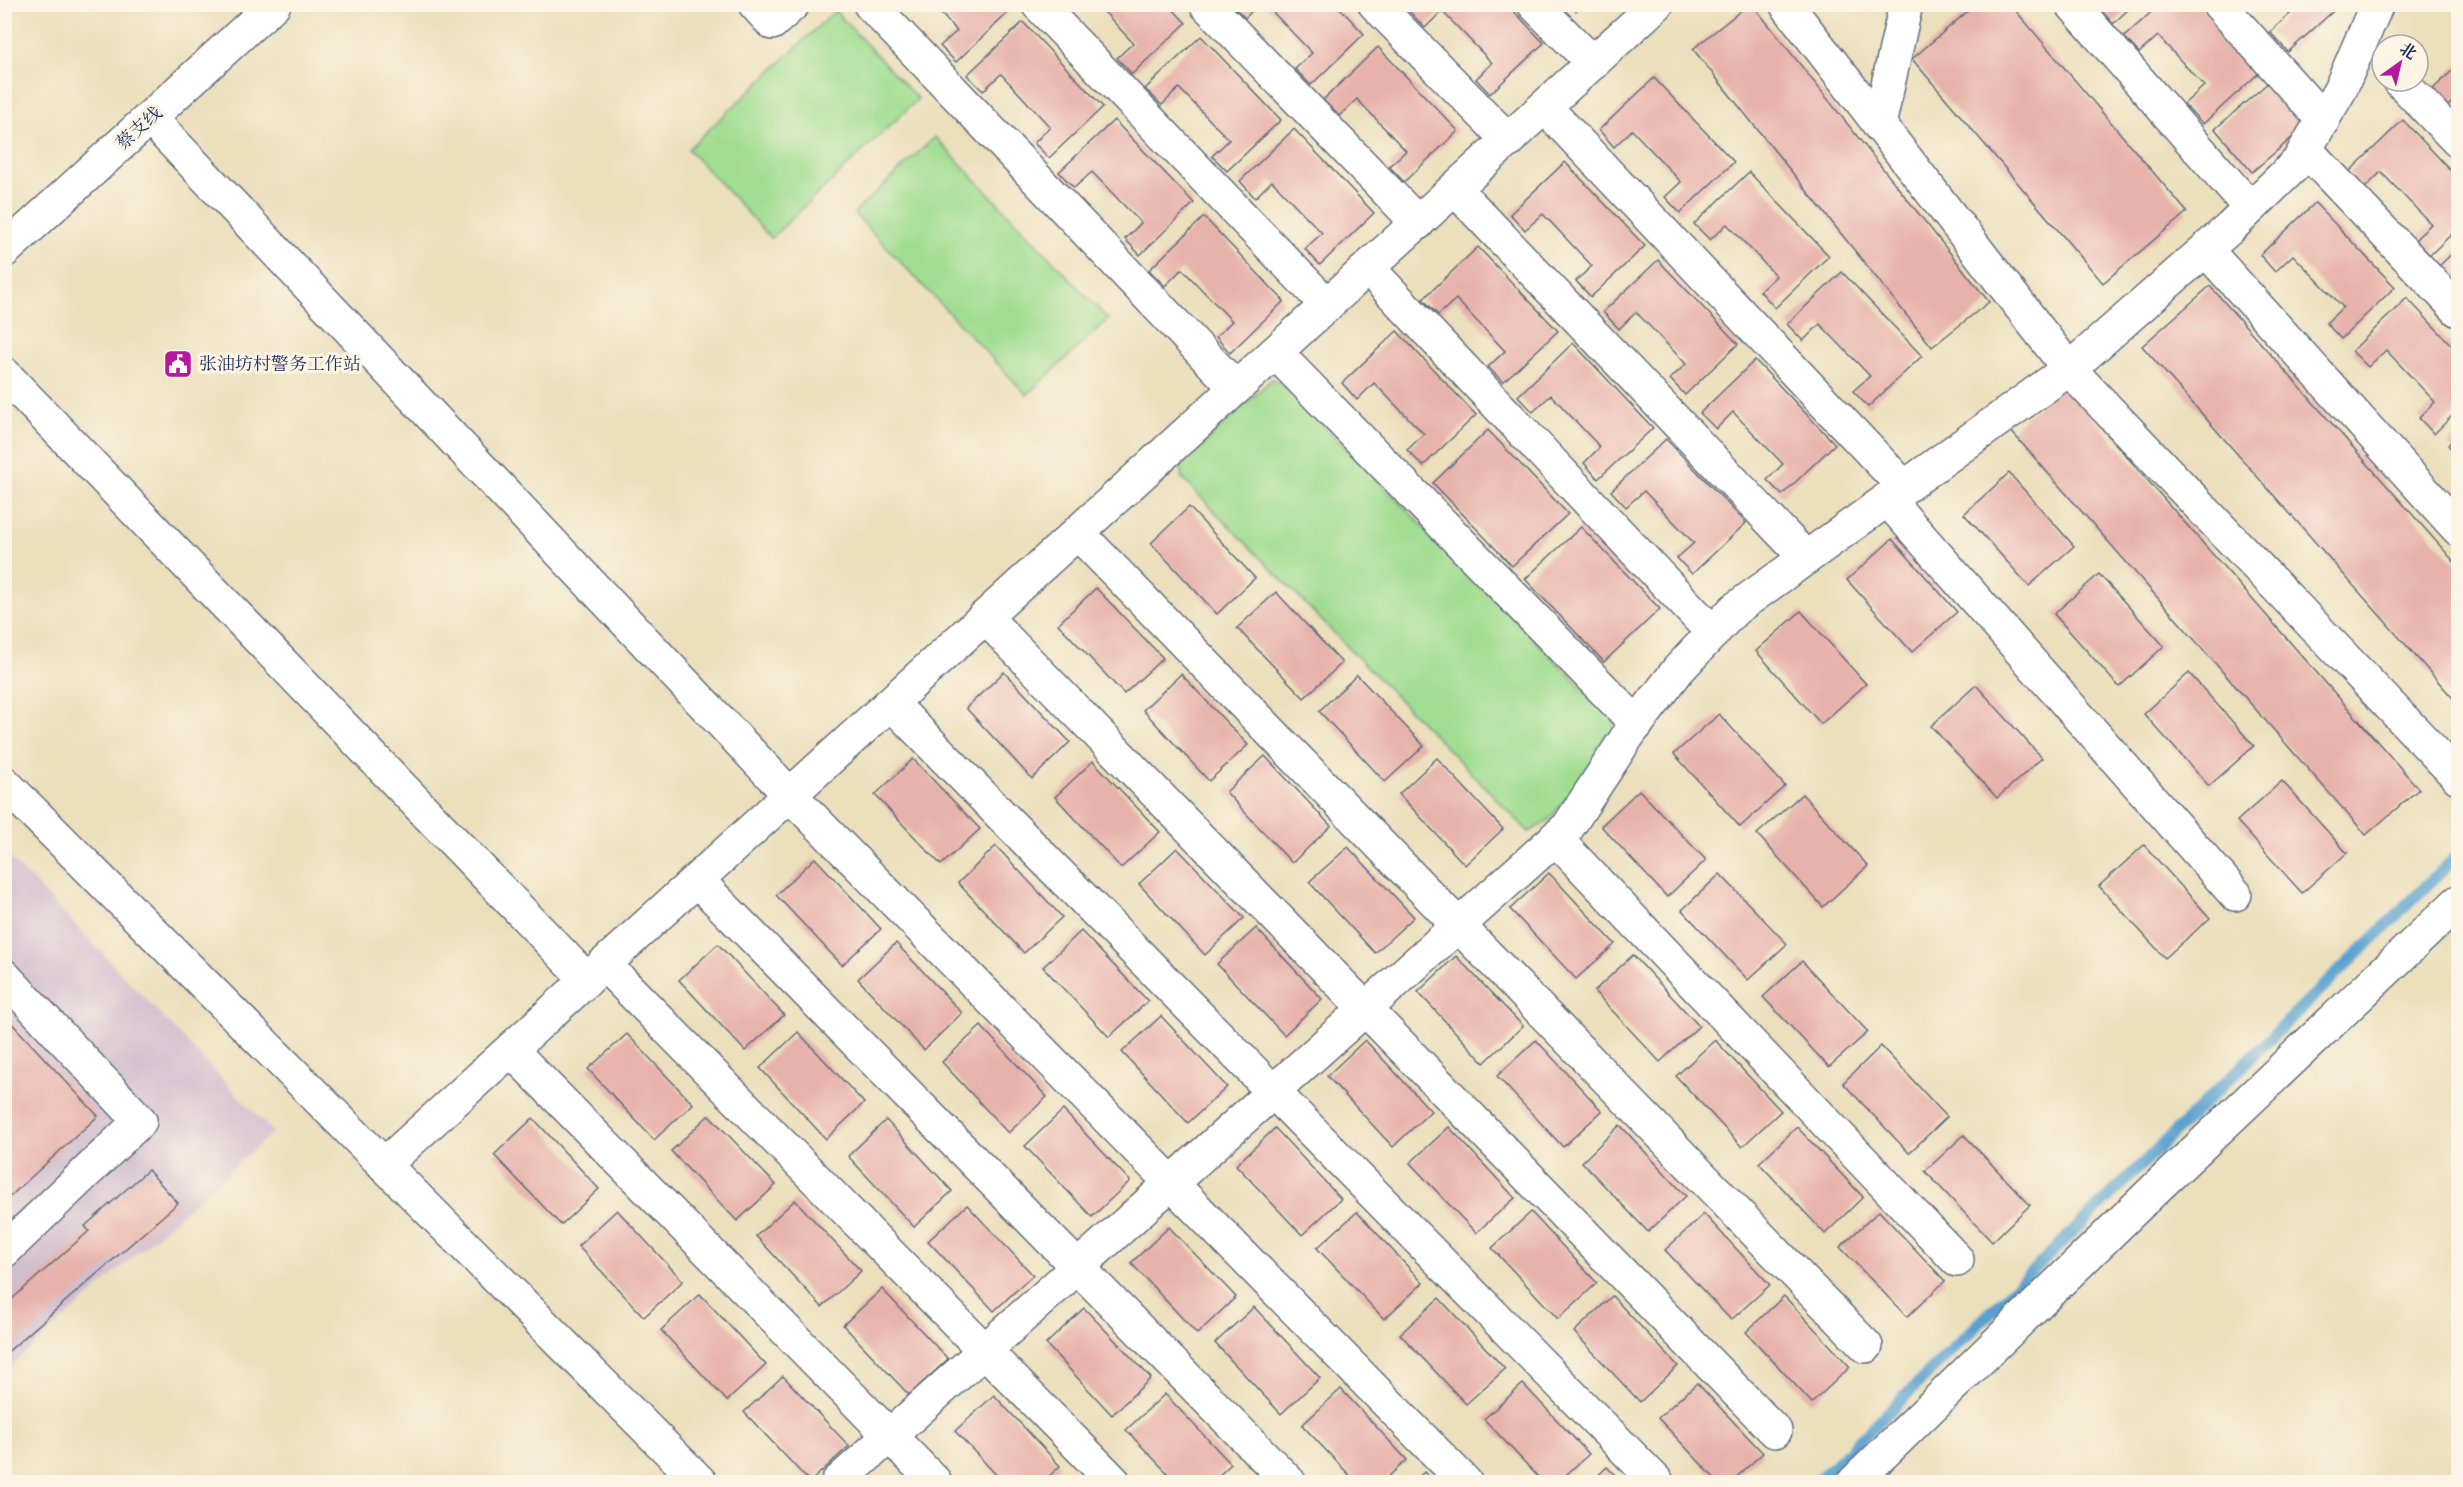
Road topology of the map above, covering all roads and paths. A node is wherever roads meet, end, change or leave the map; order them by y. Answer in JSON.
{"nodes":[{"id":1,"x":274,"y":4,"type":"edge"},
{"id":2,"x":870,"y":4,"type":"edge"},
{"id":3,"x":1038,"y":4,"type":"edge"},
{"id":4,"x":1206,"y":4,"type":"edge"},
{"id":5,"x":1375,"y":4,"type":"edge"},
{"id":6,"x":1534,"y":4,"type":"edge"},
{"id":7,"x":1657,"y":4,"type":"edge"},
{"id":8,"x":1786,"y":4,"type":"edge"},
{"id":9,"x":1906,"y":4,"type":"edge"},
{"id":10,"x":2072,"y":4,"type":"edge"},
{"id":11,"x":2219,"y":4,"type":"edge"},
{"id":12,"x":2377,"y":4,"type":"edge"},
{"id":13,"x":2374,"y":33,"type":"edge"},
{"id":14,"x":2370,"y":54,"type":"edge"},
{"id":15,"x":1593,"y":63,"type":"junction"},
{"id":16,"x":2412,"y":93,"type":"edge"},
{"id":17,"x":1545,"y":107,"type":"junction"},
{"id":18,"x":150,"y":118,"type":"junction"},
{"id":19,"x":2323,"y":120,"type":"junction"},
{"id":20,"x":1879,"y":125,"type":"junction"},
{"id":21,"x":1509,"y":141,"type":"junction"},
{"id":22,"x":2458,"y":141,"type":"edge"},
{"id":23,"x":2306,"y":150,"type":"junction"},
{"id":24,"x":1455,"y":189,"type":"junction"},
{"id":25,"x":2250,"y":208,"type":"junction"},
{"id":26,"x":1418,"y":222,"type":"junction"},
{"id":27,"x":2206,"y":249,"type":"junction"},
{"id":28,"x":4,"y":251,"type":"edge"},
{"id":29,"x":1368,"y":268,"type":"junction"},
{"id":30,"x":1328,"y":305,"type":"junction"},
{"id":31,"x":2458,"y":310,"type":"edge"},
{"id":32,"x":1276,"y":352,"type":"junction"},
{"id":33,"x":2069,"y":369,"type":"junction"},
{"id":34,"x":4,"y":374,"type":"edge"},
{"id":35,"x":1236,"y":388,"type":"junction"},
{"id":36,"x":1896,"y":493,"type":"junction"},
{"id":37,"x":2458,"y":529,"type":"edge"},
{"id":38,"x":1078,"y":533,"type":"junction"},
{"id":39,"x":1806,"y":558,"type":"junction"},
{"id":40,"x":985,"y":617,"type":"junction"},
{"id":41,"x":1713,"y":633,"type":"junction"},
{"id":42,"x":891,"y":703,"type":"junction"},
{"id":43,"x":1637,"y":724,"type":"junction"},
{"id":44,"x":2458,"y":777,"type":"edge"},
{"id":45,"x":4,"y":783,"type":"edge"},
{"id":46,"x":790,"y":795,"type":"junction"},
{"id":47,"x":1555,"y":838,"type":"junction"},
{"id":48,"x":697,"y":880,"type":"junction"},
{"id":49,"x":2235,"y":894,"type":"dead end"},
{"id":50,"x":2458,"y":902,"type":"edge"},
{"id":51,"x":1459,"y":924,"type":"junction"},
{"id":52,"x":596,"y":972,"type":"junction"},
{"id":53,"x":4,"y":976,"type":"edge"},
{"id":54,"x":1365,"y":1009,"type":"junction"},
{"id":55,"x":511,"y":1050,"type":"junction"},
{"id":56,"x":1273,"y":1092,"type":"junction"},
{"id":57,"x":384,"y":1165,"type":"junction"},
{"id":58,"x":1171,"y":1183,"type":"junction"},
{"id":59,"x":4,"y":1251,"type":"edge"},
{"id":60,"x":1957,"y":1260,"type":"dead end"},
{"id":61,"x":1077,"y":1267,"type":"junction"},
{"id":62,"x":1866,"y":1346,"type":"dead end"},
{"id":63,"x":984,"y":1351,"type":"junction"},
{"id":64,"x":1775,"y":1431,"type":"dead end"},
{"id":65,"x":890,"y":1436,"type":"junction"},
{"id":66,"x":700,"y":1482,"type":"edge"},
{"id":67,"x":838,"y":1482,"type":"edge"},
{"id":68,"x":935,"y":1482,"type":"edge"},
{"id":69,"x":1114,"y":1482,"type":"edge"},
{"id":70,"x":1289,"y":1482,"type":"edge"},
{"id":71,"x":1465,"y":1482,"type":"edge"},
{"id":72,"x":1657,"y":1482,"type":"edge"},
{"id":73,"x":1854,"y":1482,"type":"edge"}],
"edges":[{"from":1,"to":18,"type":"street","name":"蔡支线"},
{"from":2,"to":35,"type":"street"},
{"from":3,"to":30,"type":"street"},
{"from":4,"to":26,"type":"street"},
{"from":5,"to":21,"type":"street"},
{"from":6,"to":15,"type":"street"},
{"from":7,"to":15,"type":"street"},
{"from":8,"to":20,"type":"street"},
{"from":9,"to":20,"type":"street"},
{"from":10,"to":25,"type":"street"},
{"from":11,"to":19,"type":"street"},
{"from":12,"to":13,"type":"street"},
{"from":14,"to":19,"type":"street"},
{"from":15,"to":17,"type":"street"},
{"from":16,"to":22,"type":"street"},
{"from":17,"to":21,"type":"street"},
{"from":17,"to":36,"type":"street"},
{"from":18,"to":28,"type":"street","name":"蔡支线"},
{"from":18,"to":46,"type":"street"},
{"from":19,"to":23,"type":"street"},
{"from":20,"to":33,"type":"street"},
{"from":21,"to":24,"type":"street"},
{"from":23,"to":25,"type":"street"},
{"from":23,"to":31,"type":"street"},
{"from":24,"to":26,"type":"street"},
{"from":24,"to":39,"type":"street"},
{"from":25,"to":27,"type":"street"},
{"from":26,"to":29,"type":"street"},
{"from":27,"to":33,"type":"street"},
{"from":27,"to":37,"type":"street"},
{"from":29,"to":30,"type":"street"},
{"from":29,"to":41,"type":"street"},
{"from":30,"to":32,"type":"street"},
{"from":32,"to":35,"type":"street"},
{"from":32,"to":43,"type":"street"},
{"from":33,"to":36,"type":"street"},
{"from":33,"to":44,"type":"street"},
{"from":34,"to":52,"type":"street"},
{"from":35,"to":38,"type":"street"},
{"from":36,"to":39,"type":"street"},
{"from":36,"to":49,"type":"street"},
{"from":38,"to":40,"type":"street"},
{"from":38,"to":51,"type":"street"},
{"from":39,"to":41,"type":"street"},
{"from":40,"to":42,"type":"street"},
{"from":40,"to":54,"type":"street"},
{"from":41,"to":43,"type":"street"},
{"from":42,"to":46,"type":"street"},
{"from":42,"to":56,"type":"street"},
{"from":43,"to":47,"type":"street"},
{"from":45,"to":57,"type":"street"},
{"from":46,"to":48,"type":"street"},
{"from":46,"to":58,"type":"street"},
{"from":47,"to":51,"type":"street"},
{"from":47,"to":60,"type":"street"},
{"from":48,"to":52,"type":"street"},
{"from":48,"to":61,"type":"street"},
{"from":50,"to":73,"type":"street"},
{"from":51,"to":54,"type":"street"},
{"from":51,"to":62,"type":"street"},
{"from":52,"to":55,"type":"street"},
{"from":52,"to":63,"type":"street"},
{"from":53,"to":59,"type":"street"},
{"from":54,"to":56,"type":"street"},
{"from":54,"to":64,"type":"street"},
{"from":55,"to":57,"type":"street"},
{"from":55,"to":65,"type":"street"},
{"from":56,"to":58,"type":"street"},
{"from":56,"to":72,"type":"street"},
{"from":57,"to":66,"type":"street"},
{"from":58,"to":61,"type":"street"},
{"from":58,"to":71,"type":"street"},
{"from":61,"to":63,"type":"street"},
{"from":61,"to":70,"type":"street"},
{"from":63,"to":65,"type":"street"},
{"from":63,"to":69,"type":"street"},
{"from":65,"to":67,"type":"street"},
{"from":65,"to":68,"type":"street"}]}
